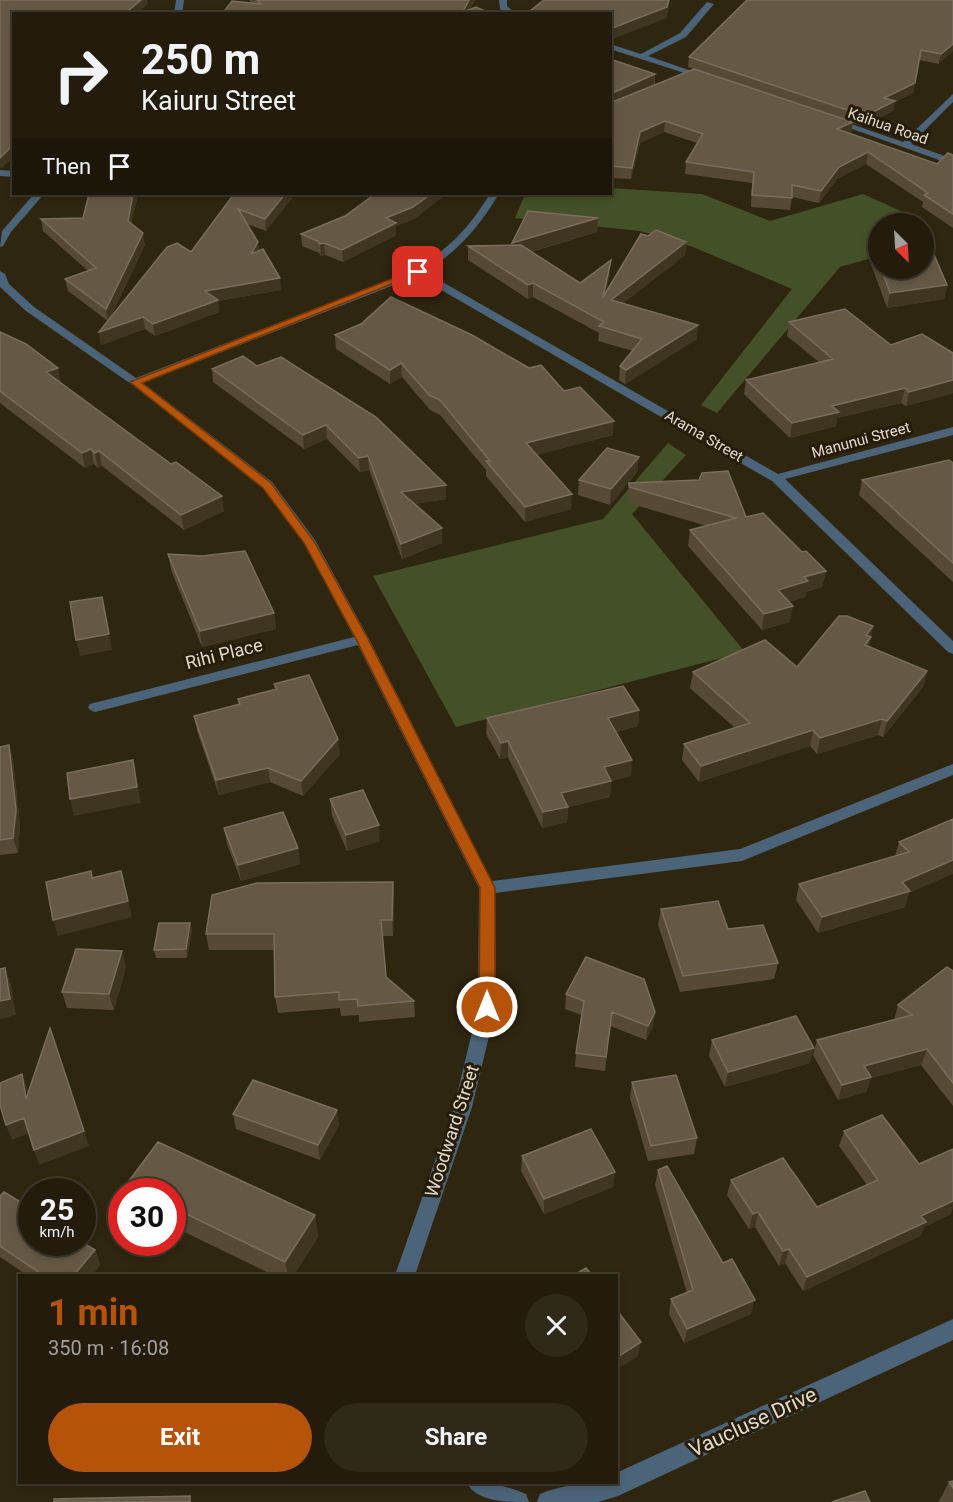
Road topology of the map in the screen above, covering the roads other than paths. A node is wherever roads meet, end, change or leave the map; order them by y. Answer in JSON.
{"nodes":[{"id":1,"x":503,"y":0,"type":"edge"},
{"id":2,"x":710,"y":4,"type":"dead end"},
{"id":3,"x":510,"y":12,"type":"edge"},
{"id":4,"x":612,"y":47,"type":"edge"},
{"id":5,"x":643,"y":56,"type":"junction"},
{"id":6,"x":693,"y":74,"type":"junction"},
{"id":7,"x":682,"y":79,"type":"edge"},
{"id":8,"x":715,"y":82,"type":"edge"},
{"id":9,"x":953,"y":97,"type":"edge"},
{"id":10,"x":827,"y":119,"type":"edge"},
{"id":11,"x":905,"y":145,"type":"junction"},
{"id":12,"x":953,"y":162,"type":"edge"},
{"id":13,"x":38,"y":195,"type":"edge"},
{"id":14,"x":493,"y":195,"type":"edge"},
{"id":15,"x":0,"y":244,"type":"edge"},
{"id":16,"x":418,"y":272,"type":"junction"},
{"id":17,"x":0,"y":274,"type":"edge"},
{"id":18,"x":135,"y":382,"type":"junction"},
{"id":19,"x":953,"y":431,"type":"edge"},
{"id":20,"x":776,"y":478,"type":"junction"},
{"id":21,"x":362,"y":639,"type":"junction"},
{"id":22,"x":953,"y":649,"type":"edge"},
{"id":23,"x":95,"y":706,"type":"dead end"},
{"id":24,"x":953,"y":769,"type":"edge"},
{"id":25,"x":487,"y":888,"type":"junction"},
{"id":26,"x":405,"y":1274,"type":"edge"},
{"id":27,"x":953,"y":1329,"type":"edge"},
{"id":28,"x":485,"y":1489,"type":"edge"},
{"id":29,"x":518,"y":1502,"type":"edge"},
{"id":30,"x":548,"y":1502,"type":"edge"}],
"edges":[{"from":1,"to":3,"type":"street"},
{"from":2,"to":5,"type":"street"},
{"from":4,"to":5,"type":"street"},
{"from":5,"to":6,"type":"street"},
{"from":6,"to":7,"type":"street"},
{"from":6,"to":8,"type":"street"},
{"from":9,"to":11,"type":"street"},
{"from":10,"to":11,"type":"street","name":"Kaihua Road"},
{"from":11,"to":12,"type":"street","name":"Kaihua Road"},
{"from":13,"to":15,"type":"street"},
{"from":14,"to":16,"type":"street"},
{"from":16,"to":18,"type":"street"},
{"from":16,"to":20,"type":"street","name":"Arama Street"},
{"from":17,"to":18,"type":"street","name":"Woodward Street"},
{"from":18,"to":21,"type":"street","name":"Woodward Street"},
{"from":19,"to":20,"type":"street","name":"Manunui Street"},
{"from":20,"to":22,"type":"street","name":"Arama Street"},
{"from":21,"to":23,"type":"street","name":"Rihi Place"},
{"from":21,"to":25,"type":"street","name":"Woodward Street"},
{"from":24,"to":25,"type":"street"},
{"from":25,"to":26,"type":"street","name":"Woodward Street"},
{"from":27,"to":30,"type":"street","name":"Vaucluse Drive"},
{"from":28,"to":29,"type":"street"}]}
